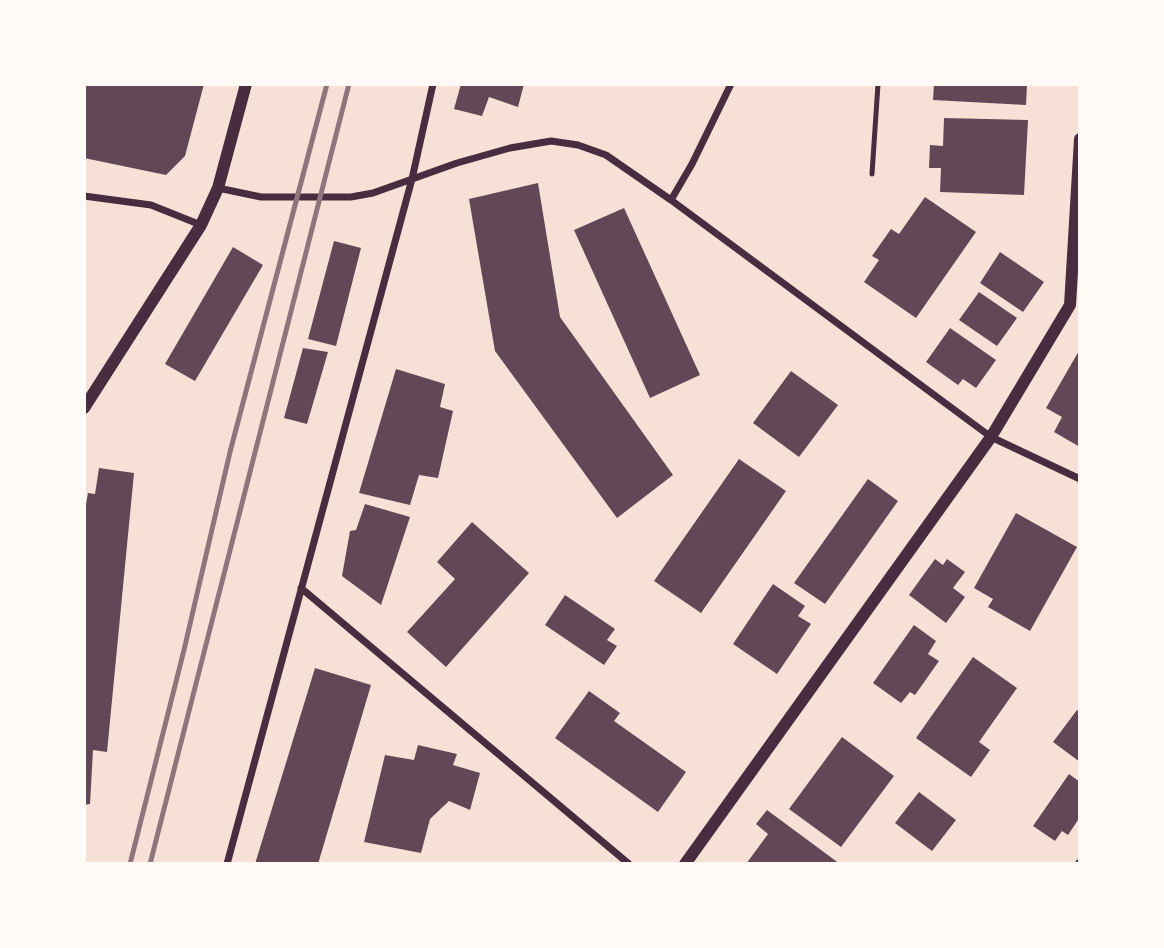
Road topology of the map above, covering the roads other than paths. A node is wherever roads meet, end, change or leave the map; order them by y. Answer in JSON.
{"nodes":[{"id":1,"x":246,"y":84,"type":"edge"},
{"id":2,"x":433,"y":84,"type":"edge"},
{"id":3,"x":730,"y":84,"type":"edge"},
{"id":4,"x":878,"y":84,"type":"edge"},
{"id":5,"x":1080,"y":139,"type":"edge"},
{"id":6,"x":872,"y":174,"type":"dead end"},
{"id":7,"x":412,"y":179,"type":"junction"},
{"id":8,"x":218,"y":188,"type":"junction"},
{"id":9,"x":84,"y":196,"type":"edge"},
{"id":10,"x":671,"y":200,"type":"junction"},
{"id":11,"x":201,"y":225,"type":"junction"},
{"id":12,"x":84,"y":408,"type":"edge"},
{"id":13,"x":991,"y":437,"type":"junction"},
{"id":14,"x":1080,"y":480,"type":"edge"},
{"id":15,"x":301,"y":588,"type":"junction"},
{"id":16,"x":227,"y":864,"type":"edge"},
{"id":17,"x":629,"y":864,"type":"edge"},
{"id":18,"x":685,"y":864,"type":"edge"}],
"edges":[{"from":1,"to":8,"type":"street"},
{"from":2,"to":7,"type":"street"},
{"from":3,"to":10,"type":"street"},
{"from":4,"to":6,"type":"lane"},
{"from":5,"to":13,"type":"street"},
{"from":7,"to":8,"type":"street"},
{"from":7,"to":10,"type":"street"},
{"from":7,"to":15,"type":"street"},
{"from":8,"to":11,"type":"street"},
{"from":9,"to":11,"type":"street"},
{"from":10,"to":13,"type":"street"},
{"from":11,"to":12,"type":"street"},
{"from":13,"to":14,"type":"street"},
{"from":13,"to":18,"type":"street"},
{"from":15,"to":16,"type":"street"},
{"from":15,"to":17,"type":"street"}]}
